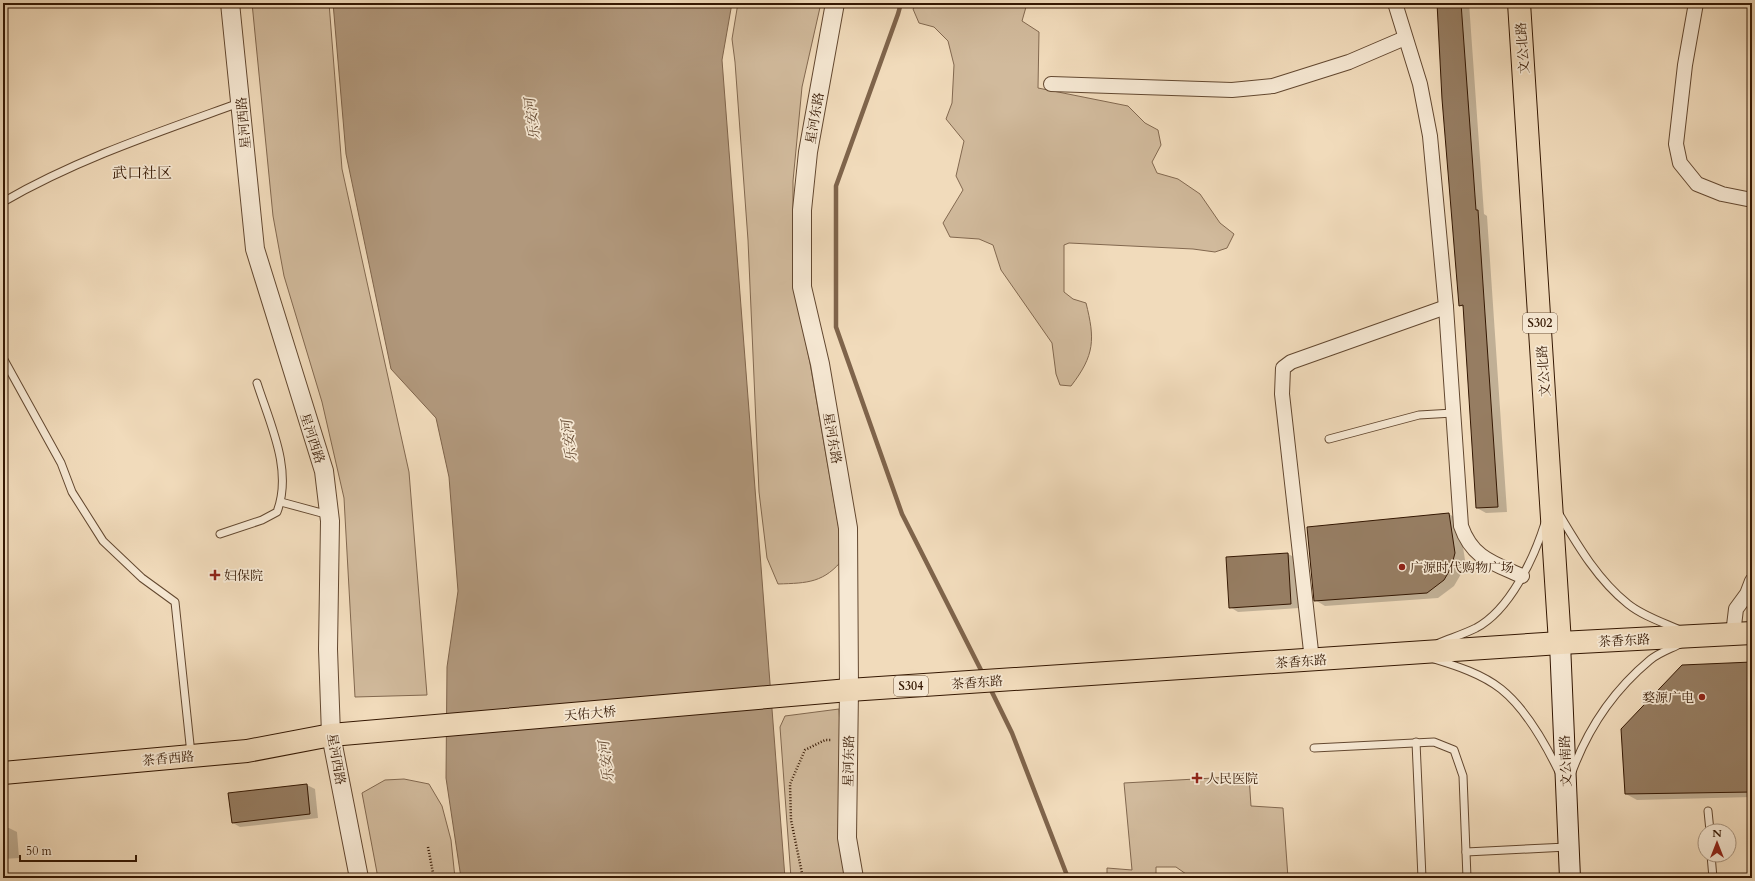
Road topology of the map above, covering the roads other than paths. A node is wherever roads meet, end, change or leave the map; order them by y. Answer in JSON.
{"nodes":[{"id":1,"x":230,"y":3,"type":"edge"},
{"id":2,"x":835,"y":3,"type":"edge"},
{"id":3,"x":1395,"y":3,"type":"edge"},
{"id":4,"x":1519,"y":3,"type":"edge"},
{"id":5,"x":1696,"y":3,"type":"edge"},
{"id":6,"x":1405,"y":38,"type":"junction"},
{"id":7,"x":1051,"y":84,"type":"dead end"},
{"id":8,"x":241,"y":102,"type":"junction"},
{"id":9,"x":1752,"y":200,"type":"edge"},
{"id":10,"x":3,"y":202,"type":"edge"},
{"id":11,"x":1446,"y":307,"type":"junction"},
{"id":12,"x":3,"y":358,"type":"edge"},
{"id":13,"x":257,"y":383,"type":"dead end"},
{"id":14,"x":1453,"y":413,"type":"junction"},
{"id":15,"x":1329,"y":439,"type":"dead end"},
{"id":16,"x":281,"y":502,"type":"junction"},
{"id":17,"x":1551,"y":502,"type":"junction"},
{"id":18,"x":329,"y":515,"type":"junction"},
{"id":19,"x":220,"y":534,"type":"dead end"},
{"id":20,"x":1522,"y":576,"type":"junction"},
{"id":21,"x":1752,"y":581,"type":"edge"},
{"id":22,"x":1742,"y":634,"type":"edge"},
{"id":23,"x":1695,"y":636,"type":"junction"},
{"id":24,"x":1560,"y":643,"type":"junction"},
{"id":25,"x":1417,"y":653,"type":"junction"},
{"id":26,"x":1312,"y":660,"type":"junction"},
{"id":27,"x":849,"y":690,"type":"junction"},
{"id":28,"x":331,"y":735,"type":"junction"},
{"id":29,"x":1416,"y":742,"type":"junction"},
{"id":30,"x":1314,"y":748,"type":"dead end"},
{"id":31,"x":191,"y":756,"type":"junction"},
{"id":32,"x":3,"y":773,"type":"edge"},
{"id":33,"x":1566,"y":789,"type":"junction"},
{"id":34,"x":1708,"y":811,"type":"dead end"},
{"id":35,"x":1709,"y":823,"type":"edge"},
{"id":36,"x":1569,"y":847,"type":"junction"},
{"id":37,"x":1466,"y":852,"type":"junction"},
{"id":38,"x":1712,"y":863,"type":"edge"},
{"id":39,"x":360,"y":878,"type":"edge"},
{"id":40,"x":854,"y":878,"type":"edge"},
{"id":41,"x":1422,"y":878,"type":"edge"},
{"id":42,"x":1467,"y":878,"type":"edge"},
{"id":43,"x":1570,"y":878,"type":"edge"},
{"id":44,"x":1713,"y":878,"type":"edge"}],
"edges":[{"from":1,"to":8,"type":"street","name":"星河西路"},
{"from":2,"to":27,"type":"street","name":"星河东路"},
{"from":3,"to":6,"type":"street"},
{"from":4,"to":17,"type":"main road","name":"文公北路","number":"S302"},
{"from":5,"to":9,"type":"street"},
{"from":6,"to":7,"type":"street"},
{"from":6,"to":11,"type":"street"},
{"from":8,"to":10,"type":"lane"},
{"from":8,"to":18,"type":"street","name":"星河西路"},
{"from":11,"to":14,"type":"street"},
{"from":11,"to":26,"type":"street"},
{"from":12,"to":31,"type":"lane"},
{"from":13,"to":16,"type":"lane"},
{"from":14,"to":15,"type":"lane"},
{"from":14,"to":20,"type":"street"},
{"from":16,"to":18,"type":"lane"},
{"from":16,"to":19,"type":"lane"},
{"from":17,"to":20,"type":"lane"},
{"from":17,"to":23,"type":"lane"},
{"from":17,"to":24,"type":"main road","name":"文公北路","number":"S302"},
{"from":18,"to":28,"type":"street","name":"星河西路"},
{"from":20,"to":25,"type":"lane"},
{"from":21,"to":22,"type":"street"},
{"from":22,"to":23,"type":"main road","name":"茶香东路"},
{"from":23,"to":24,"type":"main road","name":"茶香东路"},
{"from":23,"to":33,"type":"lane"},
{"from":24,"to":25,"type":"main road","name":"茶香东路"},
{"from":24,"to":33,"type":"main road","name":"文公南路"},
{"from":25,"to":26,"type":"main road","name":"茶香东路"},
{"from":25,"to":33,"type":"lane"},
{"from":26,"to":27,"type":"main road","name":"茶香东路","number":"S304"},
{"from":27,"to":28,"type":"main road","name":"天佑大桥"},
{"from":27,"to":40,"type":"street","name":"星河东路"},
{"from":28,"to":31,"type":"main road","name":"茶香西路"},
{"from":28,"to":39,"type":"street","name":"星河西路"},
{"from":29,"to":30,"type":"lane"},
{"from":29,"to":37,"type":"lane"},
{"from":29,"to":41,"type":"lane"},
{"from":31,"to":32,"type":"main road","name":"茶香西路"},
{"from":33,"to":36,"type":"main road","name":"文公南路"},
{"from":34,"to":35,"type":"lane"},
{"from":36,"to":37,"type":"lane"},
{"from":36,"to":43,"type":"main road","name":"文公南路"},
{"from":37,"to":42,"type":"lane"},
{"from":38,"to":44,"type":"lane"}]}
